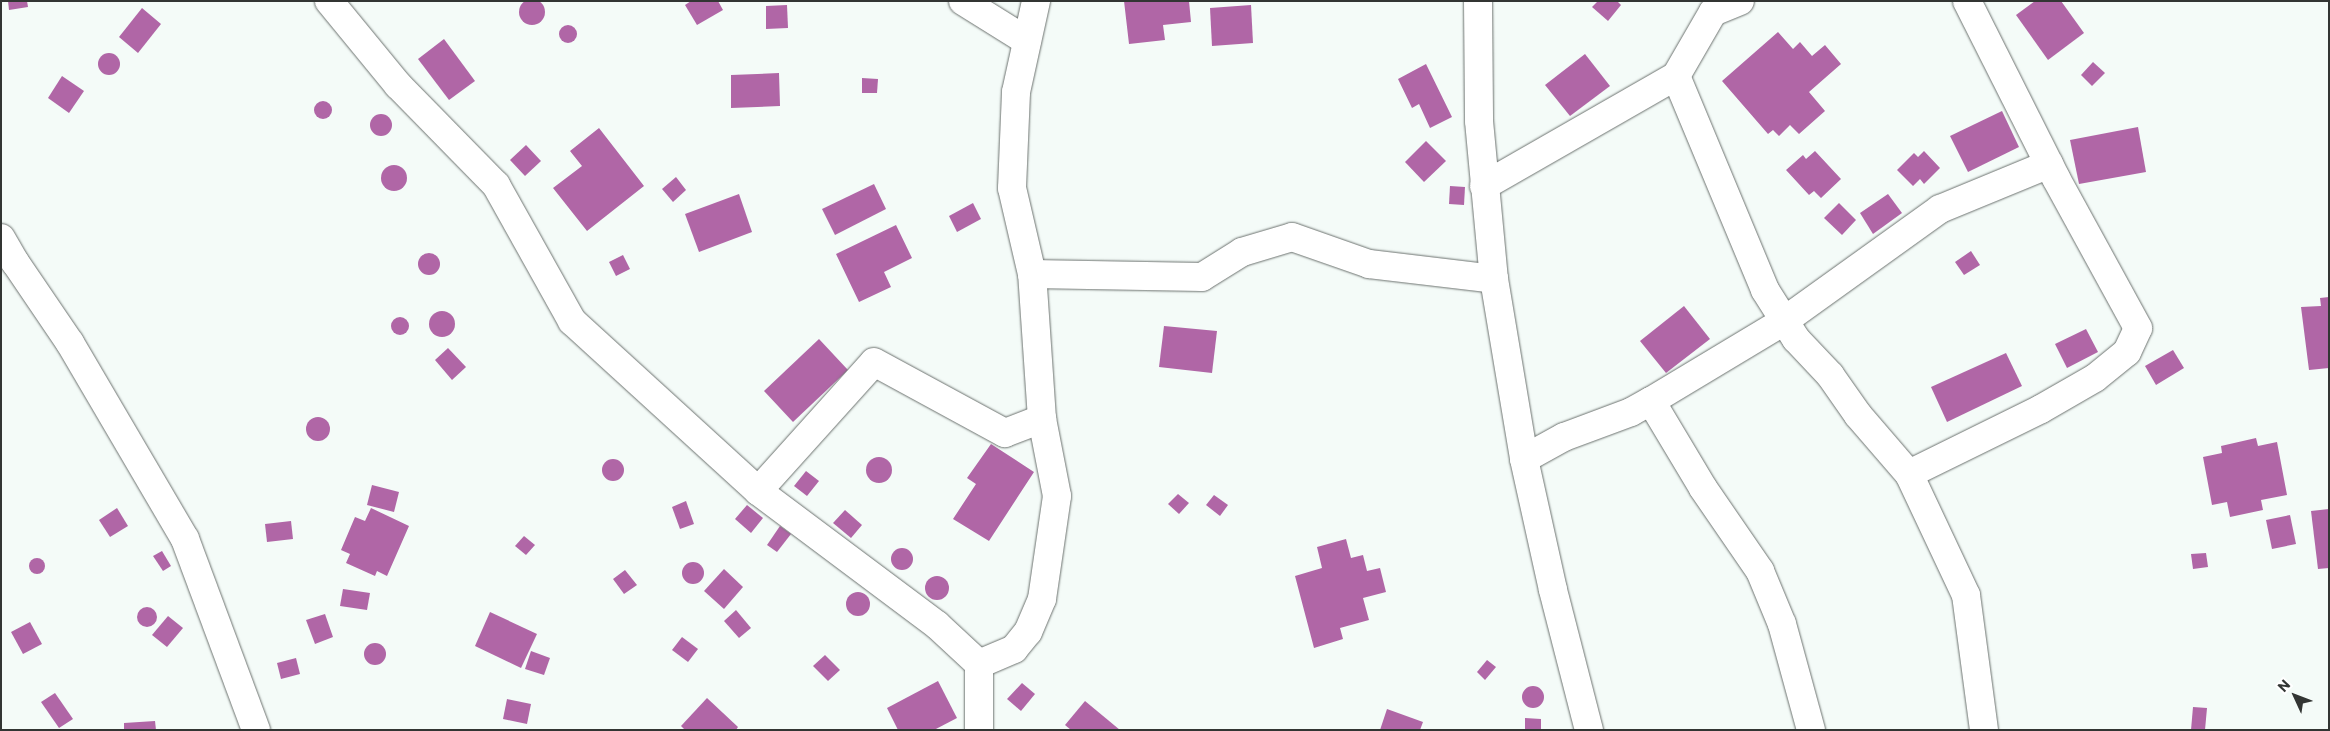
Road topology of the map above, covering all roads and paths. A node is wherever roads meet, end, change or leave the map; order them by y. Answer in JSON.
{"nodes":[{"id":1,"x":329,"y":1,"type":"edge"},
{"id":2,"x":963,"y":1,"type":"edge"},
{"id":3,"x":1036,"y":1,"type":"edge"},
{"id":4,"x":1478,"y":1,"type":"edge"},
{"id":5,"x":1740,"y":1,"type":"edge"},
{"id":6,"x":1966,"y":1,"type":"edge"},
{"id":7,"x":1028,"y":41,"type":"junction"},
{"id":8,"x":1676,"y":76,"type":"junction"},
{"id":9,"x":2049,"y":164,"type":"junction"},
{"id":10,"x":1484,"y":186,"type":"junction"},
{"id":11,"x":1,"y":238,"type":"edge"},
{"id":12,"x":1032,"y":274,"type":"junction"},
{"id":13,"x":1494,"y":279,"type":"junction"},
{"id":14,"x":1784,"y":321,"type":"junction"},
{"id":15,"x":1651,"y":401,"type":"junction"},
{"id":16,"x":1042,"y":418,"type":"junction"},
{"id":17,"x":1524,"y":459,"type":"junction"},
{"id":18,"x":1909,"y":474,"type":"junction"},
{"id":19,"x":758,"y":491,"type":"junction"},
{"id":20,"x":979,"y":664,"type":"junction"},
{"id":21,"x":256,"y":730,"type":"edge"},
{"id":22,"x":979,"y":730,"type":"edge"},
{"id":23,"x":1589,"y":730,"type":"edge"},
{"id":24,"x":1812,"y":730,"type":"edge"},
{"id":25,"x":1984,"y":730,"type":"edge"}],
"edges":[{"from":1,"to":19,"type":"street"},
{"from":2,"to":7,"type":"street"},
{"from":3,"to":7,"type":"street"},
{"from":4,"to":10,"type":"street"},
{"from":5,"to":8,"type":"street"},
{"from":6,"to":9,"type":"street"},
{"from":7,"to":12,"type":"street"},
{"from":8,"to":10,"type":"street"},
{"from":8,"to":14,"type":"street"},
{"from":9,"to":14,"type":"street"},
{"from":9,"to":18,"type":"street"},
{"from":10,"to":13,"type":"street"},
{"from":11,"to":21,"type":"street"},
{"from":12,"to":13,"type":"street"},
{"from":12,"to":16,"type":"street"},
{"from":13,"to":17,"type":"street"},
{"from":14,"to":15,"type":"street"},
{"from":14,"to":18,"type":"street"},
{"from":15,"to":17,"type":"street"},
{"from":15,"to":24,"type":"street"},
{"from":16,"to":19,"type":"street"},
{"from":16,"to":20,"type":"street"},
{"from":17,"to":23,"type":"street"},
{"from":18,"to":25,"type":"street"},
{"from":19,"to":20,"type":"street"},
{"from":20,"to":22,"type":"street"}]}
